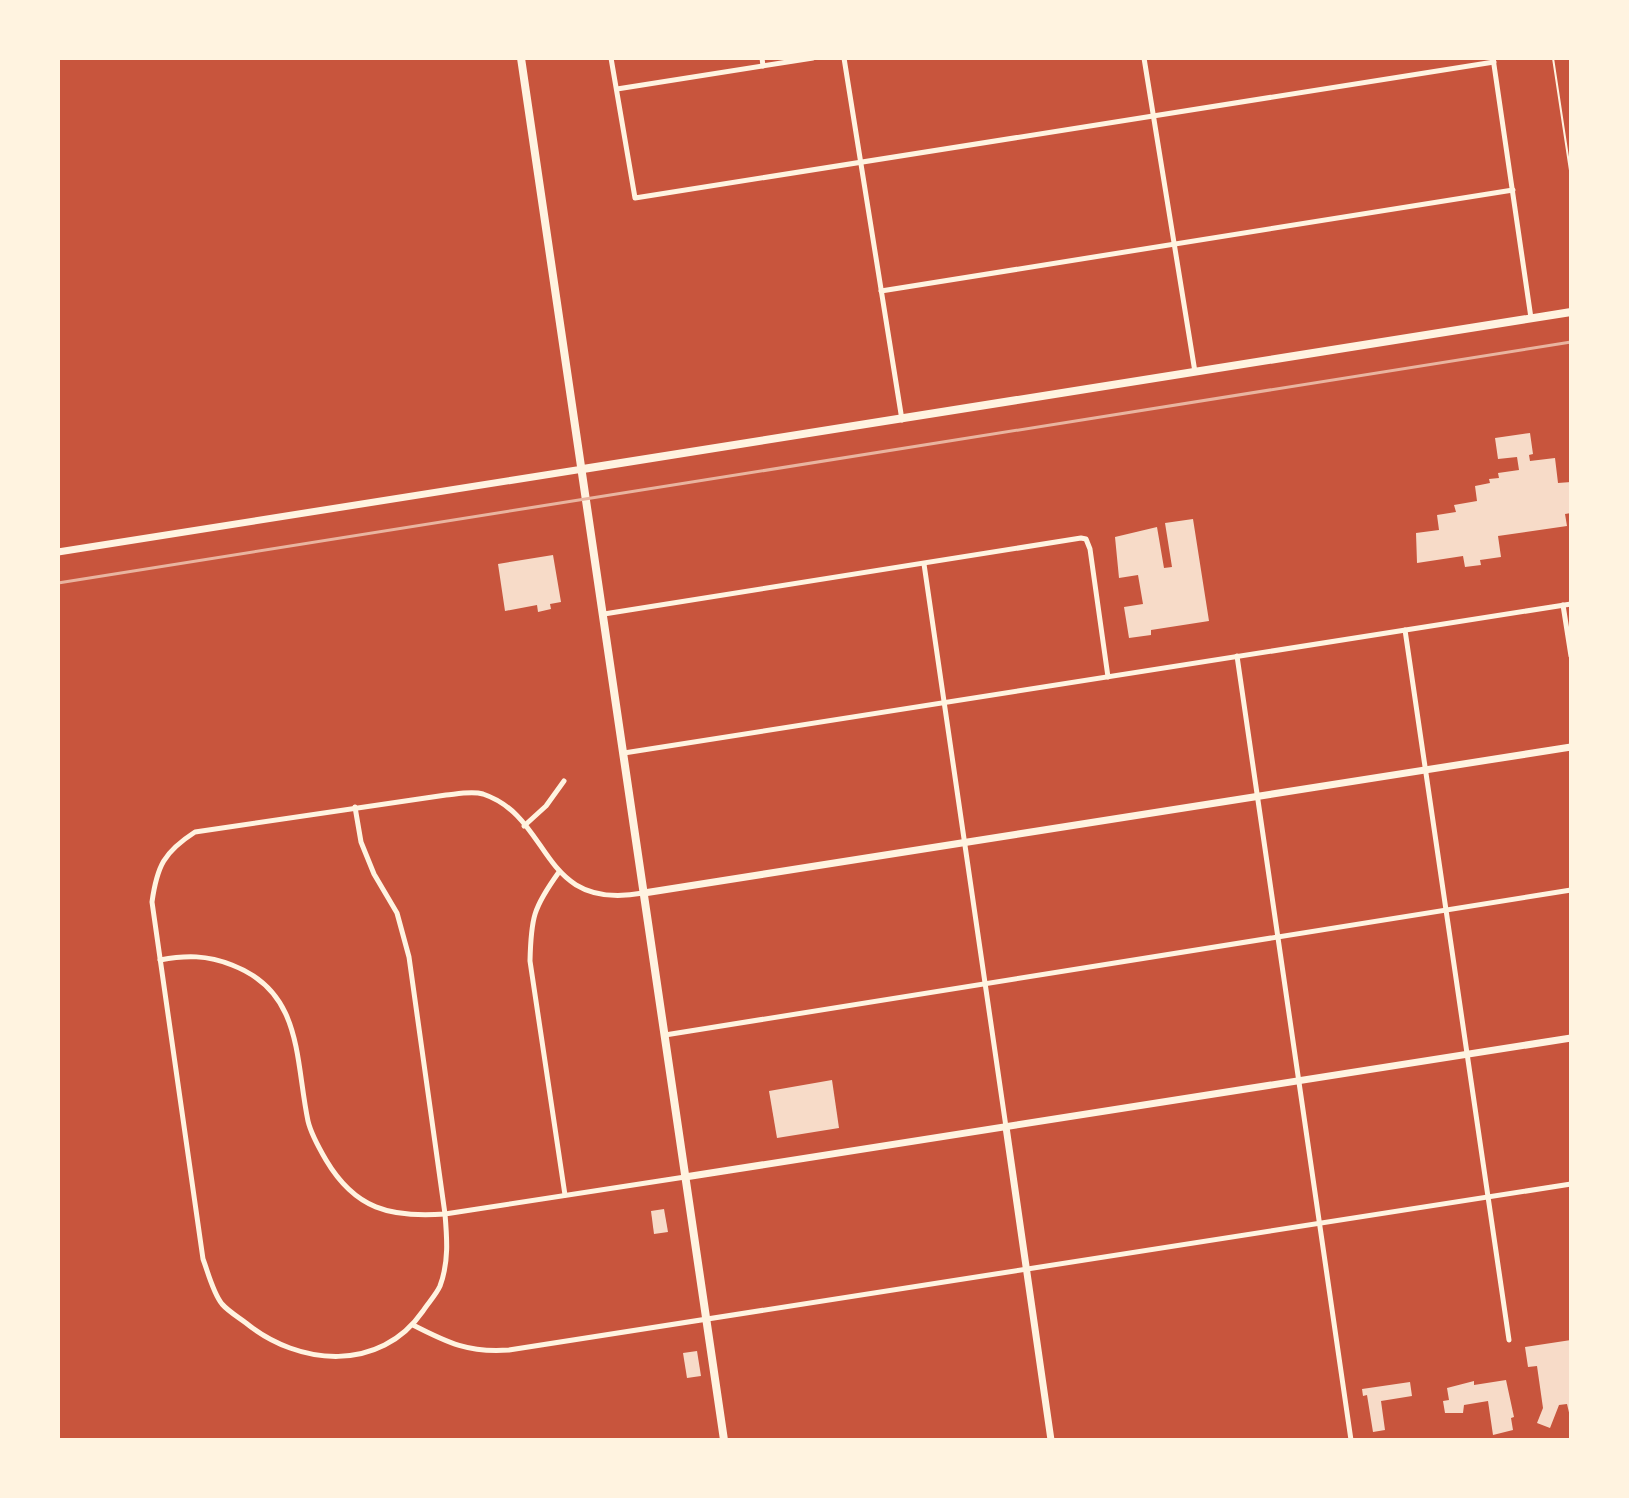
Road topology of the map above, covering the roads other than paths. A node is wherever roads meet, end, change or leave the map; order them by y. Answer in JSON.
{"nodes":[{"id":1,"x":521,"y":58,"type":"edge"},
{"id":2,"x":611,"y":58,"type":"edge"},
{"id":3,"x":762,"y":58,"type":"edge"},
{"id":4,"x":813,"y":58,"type":"edge"},
{"id":5,"x":844,"y":58,"type":"edge"},
{"id":6,"x":1144,"y":58,"type":"edge"},
{"id":7,"x":1494,"y":60,"type":"edge"},
{"id":8,"x":763,"y":66,"type":"junction"},
{"id":9,"x":617,"y":89,"type":"junction"},
{"id":10,"x":1154,"y":115,"type":"junction"},
{"id":11,"x":861,"y":163,"type":"junction"},
{"id":12,"x":1513,"y":190,"type":"junction"},
{"id":13,"x":1175,"y":243,"type":"junction"},
{"id":14,"x":881,"y":291,"type":"junction"},
{"id":15,"x":1571,"y":312,"type":"edge"},
{"id":16,"x":1531,"y":319,"type":"junction"},
{"id":17,"x":1195,"y":372,"type":"junction"},
{"id":18,"x":902,"y":420,"type":"junction"},
{"id":19,"x":583,"y":469,"type":"junction"},
{"id":20,"x":58,"y":552,"type":"edge"},
{"id":21,"x":924,"y":564,"type":"junction"},
{"id":22,"x":1571,"y":604,"type":"edge"},
{"id":23,"x":1563,"y":605,"type":"junction"},
{"id":24,"x":604,"y":614,"type":"junction"},
{"id":25,"x":1405,"y":630,"type":"junction"},
{"id":26,"x":1237,"y":656,"type":"junction"},
{"id":27,"x":1571,"y":656,"type":"edge"},
{"id":28,"x":1108,"y":677,"type":"junction"},
{"id":29,"x":945,"y":702,"type":"junction"},
{"id":30,"x":1571,"y":747,"type":"edge"},
{"id":31,"x":624,"y":753,"type":"junction"},
{"id":32,"x":1426,"y":770,"type":"junction"},
{"id":33,"x":564,"y":781,"type":"dead end"},
{"id":34,"x":1257,"y":797,"type":"junction"},
{"id":35,"x":355,"y":807,"type":"junction"},
{"id":36,"x":524,"y":826,"type":"junction"},
{"id":37,"x":965,"y":844,"type":"junction"},
{"id":38,"x":559,"y":872,"type":"junction"},
{"id":39,"x":1571,"y":890,"type":"edge"},
{"id":40,"x":644,"y":893,"type":"junction"},
{"id":41,"x":1446,"y":910,"type":"junction"},
{"id":42,"x":1277,"y":937,"type":"junction"},
{"id":43,"x":160,"y":960,"type":"junction"},
{"id":44,"x":985,"y":983,"type":"junction"},
{"id":45,"x":664,"y":1035,"type":"junction"},
{"id":46,"x":1571,"y":1038,"type":"edge"},
{"id":47,"x":1468,"y":1054,"type":"junction"},
{"id":48,"x":1299,"y":1081,"type":"junction"},
{"id":49,"x":1006,"y":1127,"type":"junction"},
{"id":50,"x":685,"y":1177,"type":"junction"},
{"id":51,"x":1571,"y":1184,"type":"edge"},
{"id":52,"x":565,"y":1195,"type":"junction"},
{"id":53,"x":1488,"y":1197,"type":"junction"},
{"id":54,"x":445,"y":1214,"type":"junction"},
{"id":55,"x":1319,"y":1224,"type":"junction"},
{"id":56,"x":1027,"y":1269,"type":"junction"},
{"id":57,"x":706,"y":1321,"type":"junction"},
{"id":58,"x":413,"y":1325,"type":"junction"},
{"id":59,"x":1509,"y":1340,"type":"dead end"},
{"id":60,"x":724,"y":1440,"type":"edge"},
{"id":61,"x":1051,"y":1440,"type":"edge"},
{"id":62,"x":1351,"y":1440,"type":"edge"}],
"edges":[{"from":1,"to":19,"type":"main road"},
{"from":2,"to":9,"type":"street"},
{"from":3,"to":8,"type":"street"},
{"from":4,"to":8,"type":"street"},
{"from":5,"to":11,"type":"street"},
{"from":6,"to":10,"type":"street"},
{"from":7,"to":10,"type":"street"},
{"from":7,"to":12,"type":"street"},
{"from":8,"to":9,"type":"street"},
{"from":9,"to":11,"type":"street"},
{"from":10,"to":11,"type":"street"},
{"from":10,"to":13,"type":"street"},
{"from":11,"to":14,"type":"street"},
{"from":12,"to":13,"type":"street"},
{"from":12,"to":16,"type":"street"},
{"from":13,"to":14,"type":"street"},
{"from":13,"to":17,"type":"street"},
{"from":14,"to":18,"type":"street"},
{"from":15,"to":16,"type":"main road"},
{"from":16,"to":17,"type":"main road"},
{"from":17,"to":18,"type":"main road"},
{"from":18,"to":19,"type":"main road"},
{"from":19,"to":20,"type":"street"},
{"from":19,"to":24,"type":"main road"},
{"from":21,"to":24,"type":"street"},
{"from":21,"to":28,"type":"street"},
{"from":21,"to":29,"type":"street"},
{"from":22,"to":23,"type":"street"},
{"from":23,"to":25,"type":"street"},
{"from":23,"to":27,"type":"street"},
{"from":24,"to":31,"type":"main road"},
{"from":25,"to":26,"type":"street"},
{"from":25,"to":32,"type":"street"},
{"from":26,"to":28,"type":"street"},
{"from":26,"to":34,"type":"street"},
{"from":28,"to":29,"type":"street"},
{"from":29,"to":31,"type":"street"},
{"from":29,"to":37,"type":"street"},
{"from":30,"to":32,"type":"street"},
{"from":31,"to":40,"type":"main road"},
{"from":32,"to":34,"type":"street"},
{"from":32,"to":41,"type":"street"},
{"from":33,"to":36,"type":"street"},
{"from":34,"to":37,"type":"street"},
{"from":34,"to":42,"type":"street"},
{"from":35,"to":36,"type":"street"},
{"from":35,"to":43,"type":"street"},
{"from":35,"to":54,"type":"street"},
{"from":36,"to":38,"type":"street"},
{"from":37,"to":40,"type":"street"},
{"from":37,"to":44,"type":"street"},
{"from":38,"to":40,"type":"street"},
{"from":38,"to":52,"type":"street"},
{"from":39,"to":41,"type":"street"},
{"from":40,"to":45,"type":"main road"},
{"from":41,"to":42,"type":"street"},
{"from":41,"to":47,"type":"street"},
{"from":42,"to":44,"type":"street"},
{"from":42,"to":48,"type":"street"},
{"from":43,"to":54,"type":"street"},
{"from":43,"to":58,"type":"street"},
{"from":44,"to":45,"type":"street"},
{"from":44,"to":49,"type":"street"},
{"from":45,"to":50,"type":"main road"},
{"from":46,"to":47,"type":"street"},
{"from":47,"to":48,"type":"street"},
{"from":47,"to":53,"type":"street"},
{"from":48,"to":49,"type":"street"},
{"from":48,"to":55,"type":"street"},
{"from":49,"to":50,"type":"street"},
{"from":49,"to":56,"type":"street"},
{"from":50,"to":52,"type":"street"},
{"from":50,"to":57,"type":"main road"},
{"from":51,"to":53,"type":"street"},
{"from":52,"to":54,"type":"street"},
{"from":53,"to":55,"type":"street"},
{"from":53,"to":59,"type":"street"},
{"from":54,"to":58,"type":"street"},
{"from":55,"to":56,"type":"street"},
{"from":55,"to":62,"type":"street"},
{"from":56,"to":57,"type":"street"},
{"from":56,"to":61,"type":"street"},
{"from":57,"to":58,"type":"street"},
{"from":57,"to":60,"type":"main road"}]}
